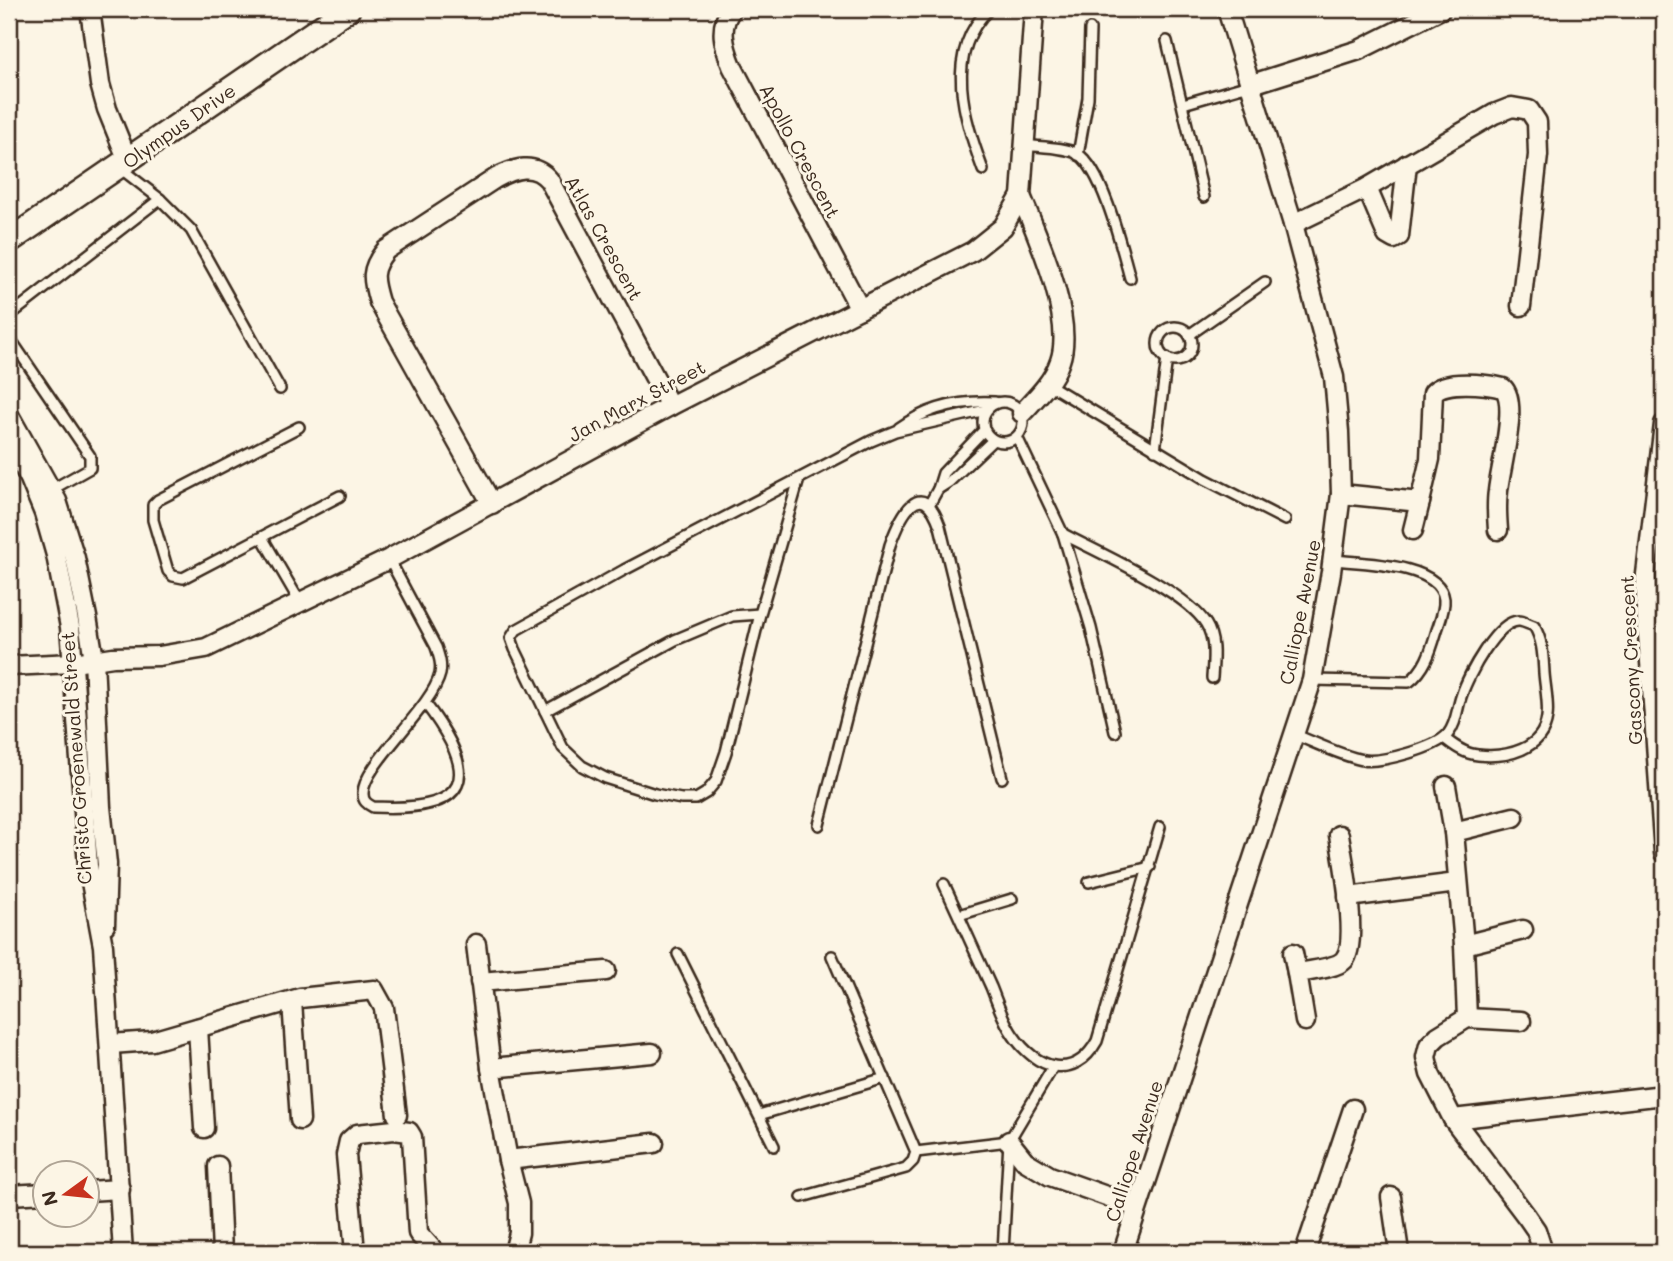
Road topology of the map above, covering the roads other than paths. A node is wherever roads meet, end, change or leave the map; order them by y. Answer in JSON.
{"nodes":[{"id":1,"x":90,"y":9,"type":"edge"},
{"id":2,"x":732,"y":9,"type":"edge"},
{"id":3,"x":989,"y":9,"type":"edge"},
{"id":4,"x":1034,"y":9,"type":"edge"},
{"id":5,"x":1227,"y":9,"type":"edge"},
{"id":6,"x":1441,"y":9,"type":"edge"},
{"id":7,"x":335,"y":12,"type":"edge"},
{"id":8,"x":1090,"y":29,"type":"dead end"},
{"id":9,"x":1167,"y":41,"type":"dead end"},
{"id":10,"x":1249,"y":85,"type":"junction"},
{"id":11,"x":1183,"y":104,"type":"junction"},
{"id":12,"x":1024,"y":145,"type":"junction"},
{"id":13,"x":1078,"y":155,"type":"junction"},
{"id":14,"x":123,"y":164,"type":"junction"},
{"id":15,"x":1407,"y":164,"type":"junction"},
{"id":16,"x":983,"y":170,"type":"dead end"},
{"id":17,"x":1367,"y":188,"type":"junction"},
{"id":18,"x":1021,"y":196,"type":"junction"},
{"id":19,"x":1204,"y":197,"type":"dead end"},
{"id":20,"x":160,"y":199,"type":"junction"},
{"id":21,"x":1293,"y":224,"type":"junction"},
{"id":22,"x":9,"y":241,"type":"edge"},
{"id":23,"x":1130,"y":278,"type":"dead end"},
{"id":24,"x":1265,"y":282,"type":"dead end"},
{"id":25,"x":1521,"y":306,"type":"dead end"},
{"id":26,"x":860,"y":309,"type":"junction"},
{"id":27,"x":9,"y":316,"type":"edge"},
{"id":28,"x":1189,"y":335,"type":"junction"},
{"id":29,"x":9,"y":337,"type":"edge"},
{"id":30,"x":1167,"y":358,"type":"junction"},
{"id":31,"x":1048,"y":384,"type":"junction"},
{"id":32,"x":281,"y":389,"type":"dead end"},
{"id":33,"x":996,"y":402,"type":"junction"},
{"id":34,"x":670,"y":406,"type":"junction"},
{"id":35,"x":986,"y":410,"type":"junction"},
{"id":36,"x":1022,"y":413,"type":"junction"},
{"id":37,"x":9,"y":415,"type":"edge"},
{"id":38,"x":1664,"y":424,"type":"edge"},
{"id":39,"x":299,"y":427,"type":"dead end"},
{"id":40,"x":984,"y":430,"type":"junction"},
{"id":41,"x":895,"y":431,"type":"junction"},
{"id":42,"x":1017,"y":437,"type":"junction"},
{"id":43,"x":993,"y":440,"type":"junction"},
{"id":44,"x":9,"y":441,"type":"edge"},
{"id":45,"x":1155,"y":450,"type":"junction"},
{"id":46,"x":799,"y":479,"type":"junction"},
{"id":47,"x":938,"y":489,"type":"junction"},
{"id":48,"x":51,"y":490,"type":"junction"},
{"id":49,"x":1341,"y":494,"type":"junction"},
{"id":50,"x":340,"y":496,"type":"dead end"},
{"id":51,"x":1420,"y":502,"type":"junction"},
{"id":52,"x":492,"y":504,"type":"junction"},
{"id":53,"x":929,"y":505,"type":"junction"},
{"id":54,"x":1285,"y":520,"type":"dead end"},
{"id":55,"x":1413,"y":530,"type":"dead end"},
{"id":56,"x":1499,"y":530,"type":"dead end"},
{"id":57,"x":1063,"y":534,"type":"junction"},
{"id":58,"x":262,"y":537,"type":"junction"},
{"id":59,"x":389,"y":559,"type":"junction"},
{"id":60,"x":1333,"y":560,"type":"junction"},
{"id":61,"x":1655,"y":573,"type":"edge"},
{"id":62,"x":300,"y":604,"type":"junction"},
{"id":63,"x":760,"y":614,"type":"junction"},
{"id":64,"x":94,"y":659,"type":"junction"},
{"id":65,"x":74,"y":663,"type":"junction"},
{"id":66,"x":9,"y":666,"type":"edge"},
{"id":67,"x":1212,"y":678,"type":"dead end"},
{"id":68,"x":1311,"y":680,"type":"junction"},
{"id":69,"x":425,"y":703,"type":"junction"},
{"id":70,"x":545,"y":711,"type":"junction"},
{"id":71,"x":1115,"y":732,"type":"dead end"},
{"id":72,"x":1293,"y":734,"type":"junction"},
{"id":73,"x":1444,"y":738,"type":"junction"},
{"id":74,"x":1002,"y":778,"type":"dead end"},
{"id":75,"x":1446,"y":786,"type":"dead end"},
{"id":76,"x":1662,"y":792,"type":"edge"},
{"id":77,"x":1514,"y":817,"type":"dead end"},
{"id":78,"x":819,"y":825,"type":"dead end"},
{"id":79,"x":1160,"y":827,"type":"dead end"},
{"id":80,"x":1454,"y":832,"type":"junction"},
{"id":81,"x":1339,"y":835,"type":"dead end"},
{"id":82,"x":1664,"y":853,"type":"edge"},
{"id":83,"x":1150,"y":867,"type":"junction"},
{"id":84,"x":1089,"y":883,"type":"dead end"},
{"id":85,"x":1457,"y":883,"type":"junction"},
{"id":86,"x":944,"y":884,"type":"dead end"},
{"id":87,"x":1348,"y":897,"type":"junction"},
{"id":88,"x":1012,"y":899,"type":"dead end"},
{"id":89,"x":960,"y":915,"type":"junction"},
{"id":90,"x":1524,"y":930,"type":"dead end"},
{"id":91,"x":476,"y":944,"type":"dead end"},
{"id":92,"x":1464,"y":945,"type":"junction"},
{"id":93,"x":103,"y":946,"type":"junction"},
{"id":94,"x":1293,"y":953,"type":"dead end"},
{"id":95,"x":678,"y":954,"type":"dead end"},
{"id":96,"x":832,"y":956,"type":"dead end"},
{"id":97,"x":606,"y":971,"type":"dead end"},
{"id":98,"x":1297,"y":973,"type":"junction"},
{"id":99,"x":480,"y":982,"type":"junction"},
{"id":100,"x":292,"y":1001,"type":"junction"},
{"id":101,"x":1467,"y":1018,"type":"junction"},
{"id":102,"x":1305,"y":1021,"type":"dead end"},
{"id":103,"x":1521,"y":1021,"type":"dead end"},
{"id":104,"x":198,"y":1027,"type":"junction"},
{"id":105,"x":111,"y":1044,"type":"junction"},
{"id":106,"x":652,"y":1053,"type":"dead end"},
{"id":107,"x":1053,"y":1067,"type":"junction"},
{"id":108,"x":491,"y":1069,"type":"junction"},
{"id":109,"x":885,"y":1079,"type":"junction"},
{"id":110,"x":1664,"y":1095,"type":"edge"},
{"id":111,"x":1353,"y":1109,"type":"dead end"},
{"id":112,"x":397,"y":1115,"type":"dead end"},
{"id":113,"x":759,"y":1115,"type":"junction"},
{"id":114,"x":300,"y":1119,"type":"dead end"},
{"id":115,"x":1453,"y":1119,"type":"junction"},
{"id":116,"x":204,"y":1128,"type":"dead end"},
{"id":117,"x":1009,"y":1140,"type":"junction"},
{"id":118,"x":654,"y":1143,"type":"dead end"},
{"id":119,"x":775,"y":1146,"type":"dead end"},
{"id":120,"x":916,"y":1152,"type":"junction"},
{"id":121,"x":508,"y":1160,"type":"junction"},
{"id":122,"x":218,"y":1166,"type":"dead end"},
{"id":123,"x":120,"y":1189,"type":"junction"},
{"id":124,"x":102,"y":1190,"type":"edge"},
{"id":125,"x":32,"y":1194,"type":"edge"},
{"id":126,"x":9,"y":1195,"type":"edge"},
{"id":127,"x":803,"y":1197,"type":"dead end"},
{"id":128,"x":1391,"y":1197,"type":"dead end"},
{"id":129,"x":1137,"y":1207,"type":"junction"},
{"id":130,"x":123,"y":1252,"type":"edge"},
{"id":131,"x":222,"y":1252,"type":"edge"},
{"id":132,"x":355,"y":1252,"type":"edge"},
{"id":133,"x":435,"y":1252,"type":"edge"},
{"id":134,"x":514,"y":1252,"type":"edge"},
{"id":135,"x":1003,"y":1252,"type":"edge"},
{"id":136,"x":1123,"y":1252,"type":"edge"},
{"id":137,"x":1305,"y":1252,"type":"edge"},
{"id":138,"x":1399,"y":1252,"type":"edge"},
{"id":139,"x":1544,"y":1252,"type":"edge"}],
"edges":[{"from":1,"to":14,"type":"street"},
{"from":2,"to":26,"type":"street","name":"Apollo Crescent"},
{"from":3,"to":16,"type":"lane"},
{"from":4,"to":12,"type":"street","name":"Jan Marx Street"},
{"from":5,"to":10,"type":"street","name":"Calliope Avenue"},
{"from":6,"to":10,"type":"street"},
{"from":7,"to":14,"type":"street","name":"Olympus Drive"},
{"from":8,"to":13,"type":"lane"},
{"from":9,"to":11,"type":"lane"},
{"from":10,"to":11,"type":"lane"},
{"from":10,"to":21,"type":"street","name":"Calliope Avenue"},
{"from":11,"to":19,"type":"lane"},
{"from":12,"to":13,"type":"lane"},
{"from":12,"to":18,"type":"street","name":"Jan Marx Street"},
{"from":13,"to":23,"type":"lane"},
{"from":14,"to":20,"type":"lane"},
{"from":14,"to":22,"type":"street","name":"Olympus Drive"},
{"from":15,"to":17,"type":"street"},
{"from":15,"to":17,"type":"street"},
{"from":15,"to":25,"type":"street"},
{"from":17,"to":21,"type":"street"},
{"from":18,"to":26,"type":"street","name":"Jan Marx Street"},
{"from":18,"to":31,"type":"street"},
{"from":20,"to":27,"type":"lane"},
{"from":20,"to":32,"type":"lane"},
{"from":21,"to":49,"type":"street","name":"Calliope Avenue"},
{"from":24,"to":28,"type":"lane"},
{"from":26,"to":34,"type":"street","name":"Jan Marx Street"},
{"from":28,"to":30,"type":"lane"},
{"from":28,"to":30,"type":"lane"},
{"from":29,"to":48,"type":"lane"},
{"from":30,"to":45,"type":"lane"},
{"from":31,"to":36,"type":"street"},
{"from":31,"to":45,"type":"lane"},
{"from":33,"to":35,"type":"lane"},
{"from":33,"to":36,"type":"lane"},
{"from":33,"to":41,"type":"lane"},
{"from":34,"to":52,"type":"street","name":"Jan Marx Street"},
{"from":34,"to":52,"type":"street","name":"Atlas Crescent"},
{"from":35,"to":40,"type":"lane"},
{"from":35,"to":41,"type":"lane"},
{"from":36,"to":42,"type":"lane"},
{"from":37,"to":48,"type":"street","name":"Christo Groenewald Street"},
{"from":38,"to":61,"type":"street","name":"Gascony Crescent"},
{"from":39,"to":58,"type":"lane"},
{"from":40,"to":43,"type":"lane"},
{"from":40,"to":47,"type":"lane"},
{"from":41,"to":46,"type":"lane"},
{"from":42,"to":43,"type":"lane"},
{"from":42,"to":57,"type":"lane"},
{"from":43,"to":47,"type":"lane"},
{"from":44,"to":65,"type":"street","name":"Christo Groenewald Street"},
{"from":45,"to":54,"type":"lane"},
{"from":46,"to":63,"type":"lane"},
{"from":46,"to":70,"type":"lane"},
{"from":47,"to":53,"type":"lane"},
{"from":48,"to":64,"type":"street","name":"Christo Groenewald Street"},
{"from":49,"to":51,"type":"street"},
{"from":49,"to":60,"type":"street","name":"Calliope Avenue"},
{"from":50,"to":58,"type":"lane"},
{"from":51,"to":55,"type":"street"},
{"from":51,"to":56,"type":"street"},
{"from":52,"to":59,"type":"street","name":"Jan Marx Street"},
{"from":53,"to":74,"type":"lane"},
{"from":53,"to":78,"type":"lane"},
{"from":57,"to":67,"type":"lane"},
{"from":57,"to":71,"type":"lane"},
{"from":58,"to":62,"type":"lane"},
{"from":59,"to":62,"type":"street","name":"Jan Marx Street"},
{"from":59,"to":69,"type":"lane"},
{"from":60,"to":68,"type":"street","name":"Calliope Avenue"},
{"from":60,"to":68,"type":"lane"},
{"from":61,"to":76,"type":"street","name":"Gascony Crescent"},
{"from":62,"to":64,"type":"street","name":"Jan Marx Street"},
{"from":63,"to":70,"type":"lane"},
{"from":63,"to":70,"type":"lane"},
{"from":64,"to":65,"type":"street","name":"Jan Marx Street"},
{"from":64,"to":93,"type":"street","name":"Christo Groenewald Street"},
{"from":65,"to":66,"type":"street","name":"Jan Marx Street"},
{"from":65,"to":93,"type":"street","name":"Christo Groenewald Street"},
{"from":68,"to":72,"type":"street","name":"Calliope Avenue"},
{"from":69,"to":69,"type":"lane"},
{"from":72,"to":73,"type":"lane"},
{"from":72,"to":129,"type":"street","name":"Calliope Avenue"},
{"from":73,"to":73,"type":"lane"},
{"from":75,"to":80,"type":"street"},
{"from":76,"to":82,"type":"street","name":"Gascony Crescent"},
{"from":77,"to":80,"type":"street"},
{"from":79,"to":83,"type":"lane"},
{"from":80,"to":85,"type":"street"},
{"from":81,"to":87,"type":"street"},
{"from":83,"to":84,"type":"lane"},
{"from":83,"to":107,"type":"lane"},
{"from":85,"to":87,"type":"street"},
{"from":85,"to":92,"type":"street"},
{"from":86,"to":89,"type":"lane"},
{"from":87,"to":98,"type":"street"},
{"from":88,"to":89,"type":"lane"},
{"from":89,"to":107,"type":"lane"},
{"from":90,"to":92,"type":"street"},
{"from":91,"to":99,"type":"street"},
{"from":92,"to":101,"type":"street"},
{"from":93,"to":105,"type":"street","name":"Christo Groenewald Street"},
{"from":94,"to":98,"type":"street"},
{"from":95,"to":113,"type":"lane"},
{"from":96,"to":109,"type":"lane"},
{"from":97,"to":99,"type":"street"},
{"from":98,"to":102,"type":"street"},
{"from":99,"to":108,"type":"street"},
{"from":100,"to":104,"type":"street"},
{"from":100,"to":112,"type":"street"},
{"from":100,"to":114,"type":"street"},
{"from":101,"to":103,"type":"street"},
{"from":101,"to":115,"type":"street"},
{"from":104,"to":105,"type":"street"},
{"from":104,"to":116,"type":"street"},
{"from":105,"to":123,"type":"street","name":"Christo Groenewald Street"},
{"from":106,"to":108,"type":"street"},
{"from":107,"to":117,"type":"lane"},
{"from":108,"to":121,"type":"street"},
{"from":109,"to":113,"type":"lane"},
{"from":109,"to":120,"type":"lane"},
{"from":110,"to":115,"type":"street"},
{"from":111,"to":137,"type":"street"},
{"from":113,"to":119,"type":"lane"},
{"from":115,"to":139,"type":"street"},
{"from":117,"to":120,"type":"lane"},
{"from":117,"to":129,"type":"street"},
{"from":117,"to":135,"type":"lane"},
{"from":118,"to":121,"type":"street"},
{"from":120,"to":127,"type":"lane"},
{"from":121,"to":134,"type":"street"},
{"from":122,"to":131,"type":"street"},
{"from":123,"to":124,"type":"street"},
{"from":123,"to":130,"type":"street","name":"Christo Groenewald Street"},
{"from":125,"to":126,"type":"street"},
{"from":128,"to":138,"type":"street"},
{"from":129,"to":136,"type":"street","name":"Calliope Avenue"},
{"from":132,"to":133,"type":"street"}]}
